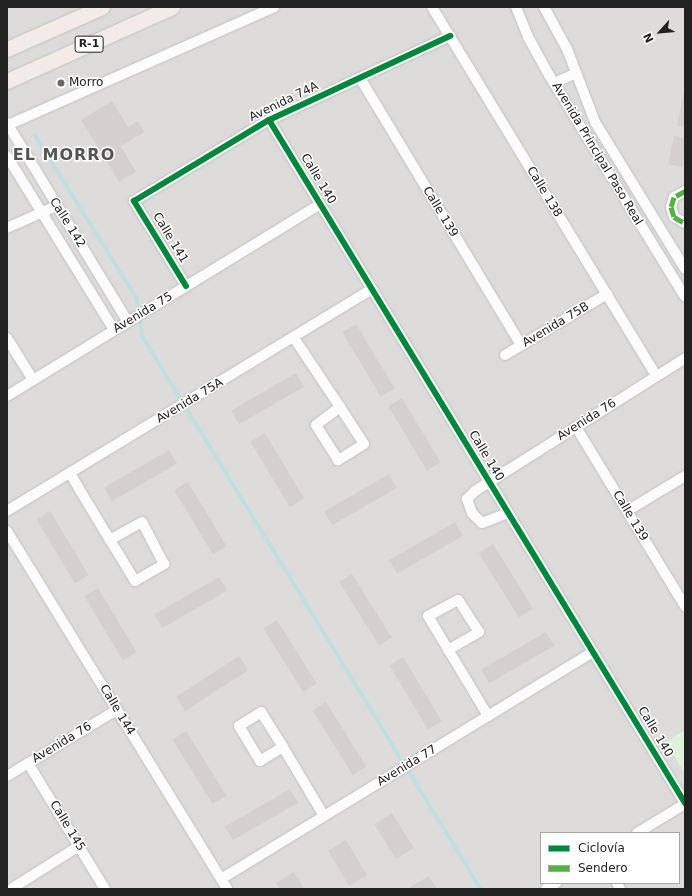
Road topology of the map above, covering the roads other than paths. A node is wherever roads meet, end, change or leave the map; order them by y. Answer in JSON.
{"nodes":[{"id":1,"x":102,"y":7,"type":"edge"},
{"id":2,"x":172,"y":7,"type":"edge"},
{"id":3,"x":274,"y":7,"type":"edge"},
{"id":4,"x":432,"y":7,"type":"edge"},
{"id":5,"x":516,"y":7,"type":"edge"},
{"id":6,"x":544,"y":7,"type":"edge"},
{"id":7,"x":450,"y":36,"type":"junction"},
{"id":8,"x":7,"y":49,"type":"edge"},
{"id":9,"x":576,"y":73,"type":"junction"},
{"id":10,"x":360,"y":78,"type":"junction"},
{"id":11,"x":7,"y":81,"type":"edge"},
{"id":12,"x":554,"y":84,"type":"junction"},
{"id":13,"x":269,"y":120,"type":"junction"},
{"id":14,"x":8,"y":124,"type":"edge"},
{"id":15,"x":7,"y":156,"type":"edge"},
{"id":16,"x":685,"y":191,"type":"edge"},
{"id":17,"x":134,"y":201,"type":"joint"},
{"id":18,"x":320,"y":204,"type":"junction"},
{"id":19,"x":56,"y":206,"type":"junction"},
{"id":20,"x":42,"y":212,"type":"junction"},
{"id":21,"x":673,"y":215,"type":"junction"},
{"id":22,"x":655,"y":220,"type":"junction"},
{"id":23,"x":685,"y":223,"type":"edge"},
{"id":24,"x":7,"y":228,"type":"edge"},
{"id":25,"x":642,"y":228,"type":"junction"},
{"id":26,"x":685,"y":269,"type":"edge"},
{"id":27,"x":186,"y":286,"type":"junction"},
{"id":28,"x":372,"y":289,"type":"junction"},
{"id":29,"x":607,"y":294,"type":"junction"},
{"id":30,"x":685,"y":297,"type":"edge"},
{"id":31,"x":131,"y":320,"type":"junction"},
{"id":32,"x":114,"y":330,"type":"junction"},
{"id":33,"x":7,"y":338,"type":"edge"},
{"id":34,"x":294,"y":338,"type":"junction"},
{"id":35,"x":521,"y":345,"type":"junction"},
{"id":36,"x":505,"y":355,"type":"dead end"},
{"id":37,"x":685,"y":358,"type":"edge"},
{"id":38,"x":656,"y":376,"type":"junction"},
{"id":39,"x":33,"y":380,"type":"junction"},
{"id":40,"x":7,"y":396,"type":"edge"},
{"id":41,"x":340,"y":407,"type":"junction"},
{"id":42,"x":576,"y":427,"type":"junction"},
{"id":43,"x":70,"y":473,"type":"junction"},
{"id":44,"x":685,"y":476,"type":"edge"},
{"id":45,"x":489,"y":482,"type":"junction"},
{"id":46,"x":7,"y":511,"type":"edge"},
{"id":47,"x":627,"y":511,"type":"junction"},
{"id":48,"x":508,"y":513,"type":"junction"},
{"id":49,"x":7,"y":531,"type":"edge"},
{"id":50,"x":110,"y":540,"type":"junction"},
{"id":51,"x":685,"y":606,"type":"edge"},
{"id":52,"x":448,"y":650,"type":"junction"},
{"id":53,"x":593,"y":652,"type":"junction"},
{"id":54,"x":117,"y":710,"type":"junction"},
{"id":55,"x":488,"y":716,"type":"junction"},
{"id":56,"x":283,"y":747,"type":"junction"},
{"id":57,"x":28,"y":763,"type":"junction"},
{"id":58,"x":7,"y":776,"type":"edge"},
{"id":59,"x":685,"y":803,"type":"edge"},
{"id":60,"x":324,"y":816,"type":"junction"},
{"id":61,"x":639,"y":832,"type":"edge"},
{"id":62,"x":78,"y":846,"type":"junction"},
{"id":63,"x":221,"y":879,"type":"junction"},
{"id":64,"x":11,"y":889,"type":"edge"},
{"id":65,"x":105,"y":889,"type":"edge"},
{"id":66,"x":227,"y":889,"type":"edge"}],
"edges":[{"from":1,"to":8,"type":"main road","number":"R-1"},
{"from":2,"to":11,"type":"main road","number":"R-1"},
{"from":3,"to":14,"type":"street"},
{"from":4,"to":7,"type":"street","name":"Calle 138"},
{"from":5,"to":12,"type":"street","name":"Avenida Principal Paso Real"},
{"from":6,"to":9,"type":"street","name":"Avenida Principal Paso Real"},
{"from":7,"to":10,"type":"street","name":"Avenida 74A"},
{"from":7,"to":29,"type":"street","name":"Calle 138"},
{"from":9,"to":12,"type":"street"},
{"from":9,"to":22,"type":"street","name":"Avenida Principal Paso Real"},
{"from":10,"to":13,"type":"street","name":"Avenida 74A"},
{"from":10,"to":35,"type":"street","name":"Calle 139"},
{"from":12,"to":25,"type":"street","name":"Avenida Principal Paso Real"},
{"from":13,"to":17,"type":"street","name":"Avenida 74A"},
{"from":13,"to":18,"type":"street","name":"Calle 140"},
{"from":14,"to":19,"type":"street","name":"Calle 142"},
{"from":15,"to":20,"type":"street","name":"Calle 142"},
{"from":16,"to":21,"type":"street"},
{"from":17,"to":27,"type":"street","name":"Calle 141"},
{"from":18,"to":27,"type":"street","name":"Avenida 75"},
{"from":18,"to":28,"type":"street","name":"Calle 140"},
{"from":19,"to":20,"type":"street"},
{"from":19,"to":31,"type":"street","name":"Calle 142"},
{"from":20,"to":24,"type":"street"},
{"from":20,"to":32,"type":"street","name":"Calle 142"},
{"from":21,"to":22,"type":"street"},
{"from":21,"to":23,"type":"street"},
{"from":22,"to":25,"type":"street"},
{"from":22,"to":26,"type":"street","name":"Avenida Principal Paso Real"},
{"from":25,"to":30,"type":"street","name":"Avenida Principal Paso Real"},
{"from":27,"to":31,"type":"street","name":"Avenida 75"},
{"from":28,"to":34,"type":"street","name":"Avenida 75A"},
{"from":28,"to":45,"type":"street","name":"Calle 140"},
{"from":29,"to":35,"type":"street","name":"Avenida 75B"},
{"from":29,"to":38,"type":"street","name":"Calle 138"},
{"from":31,"to":32,"type":"street","name":"Avenida 75"},
{"from":32,"to":39,"type":"street","name":"Avenida 75"},
{"from":33,"to":39,"type":"street"},
{"from":34,"to":41,"type":"street"},
{"from":34,"to":43,"type":"street","name":"Avenida 75A"},
{"from":35,"to":36,"type":"street","name":"Avenida 75B"},
{"from":37,"to":38,"type":"street","name":"Avenida 76"},
{"from":38,"to":42,"type":"street","name":"Avenida 76"},
{"from":39,"to":40,"type":"street","name":"Avenida 75"},
{"from":41,"to":41,"type":"street"},
{"from":42,"to":45,"type":"street","name":"Avenida 76"},
{"from":42,"to":47,"type":"street","name":"Calle 139"},
{"from":43,"to":46,"type":"street","name":"Avenida 75A"},
{"from":43,"to":50,"type":"street"},
{"from":44,"to":47,"type":"street"},
{"from":45,"to":48,"type":"street","name":"Calle 140"},
{"from":45,"to":48,"type":"street","name":"Avenida 76"},
{"from":47,"to":51,"type":"street","name":"Calle 139"},
{"from":48,"to":53,"type":"street","name":"Calle 140"},
{"from":49,"to":54,"type":"street","name":"Calle 144"},
{"from":50,"to":50,"type":"street"},
{"from":52,"to":52,"type":"street"},
{"from":52,"to":55,"type":"street"},
{"from":53,"to":55,"type":"street","name":"Avenida 77"},
{"from":53,"to":59,"type":"street","name":"Calle 140"},
{"from":54,"to":57,"type":"street","name":"Avenida 76"},
{"from":54,"to":63,"type":"street","name":"Calle 144"},
{"from":55,"to":60,"type":"street","name":"Avenida 77"},
{"from":56,"to":56,"type":"street"},
{"from":56,"to":60,"type":"street"},
{"from":57,"to":58,"type":"street","name":"Avenida 76"},
{"from":57,"to":62,"type":"street","name":"Calle 145"},
{"from":59,"to":61,"type":"street"},
{"from":60,"to":63,"type":"street","name":"Avenida 77"},
{"from":62,"to":64,"type":"street"},
{"from":62,"to":65,"type":"street","name":"Calle 145"},
{"from":63,"to":66,"type":"street","name":"Calle 144"}]}
